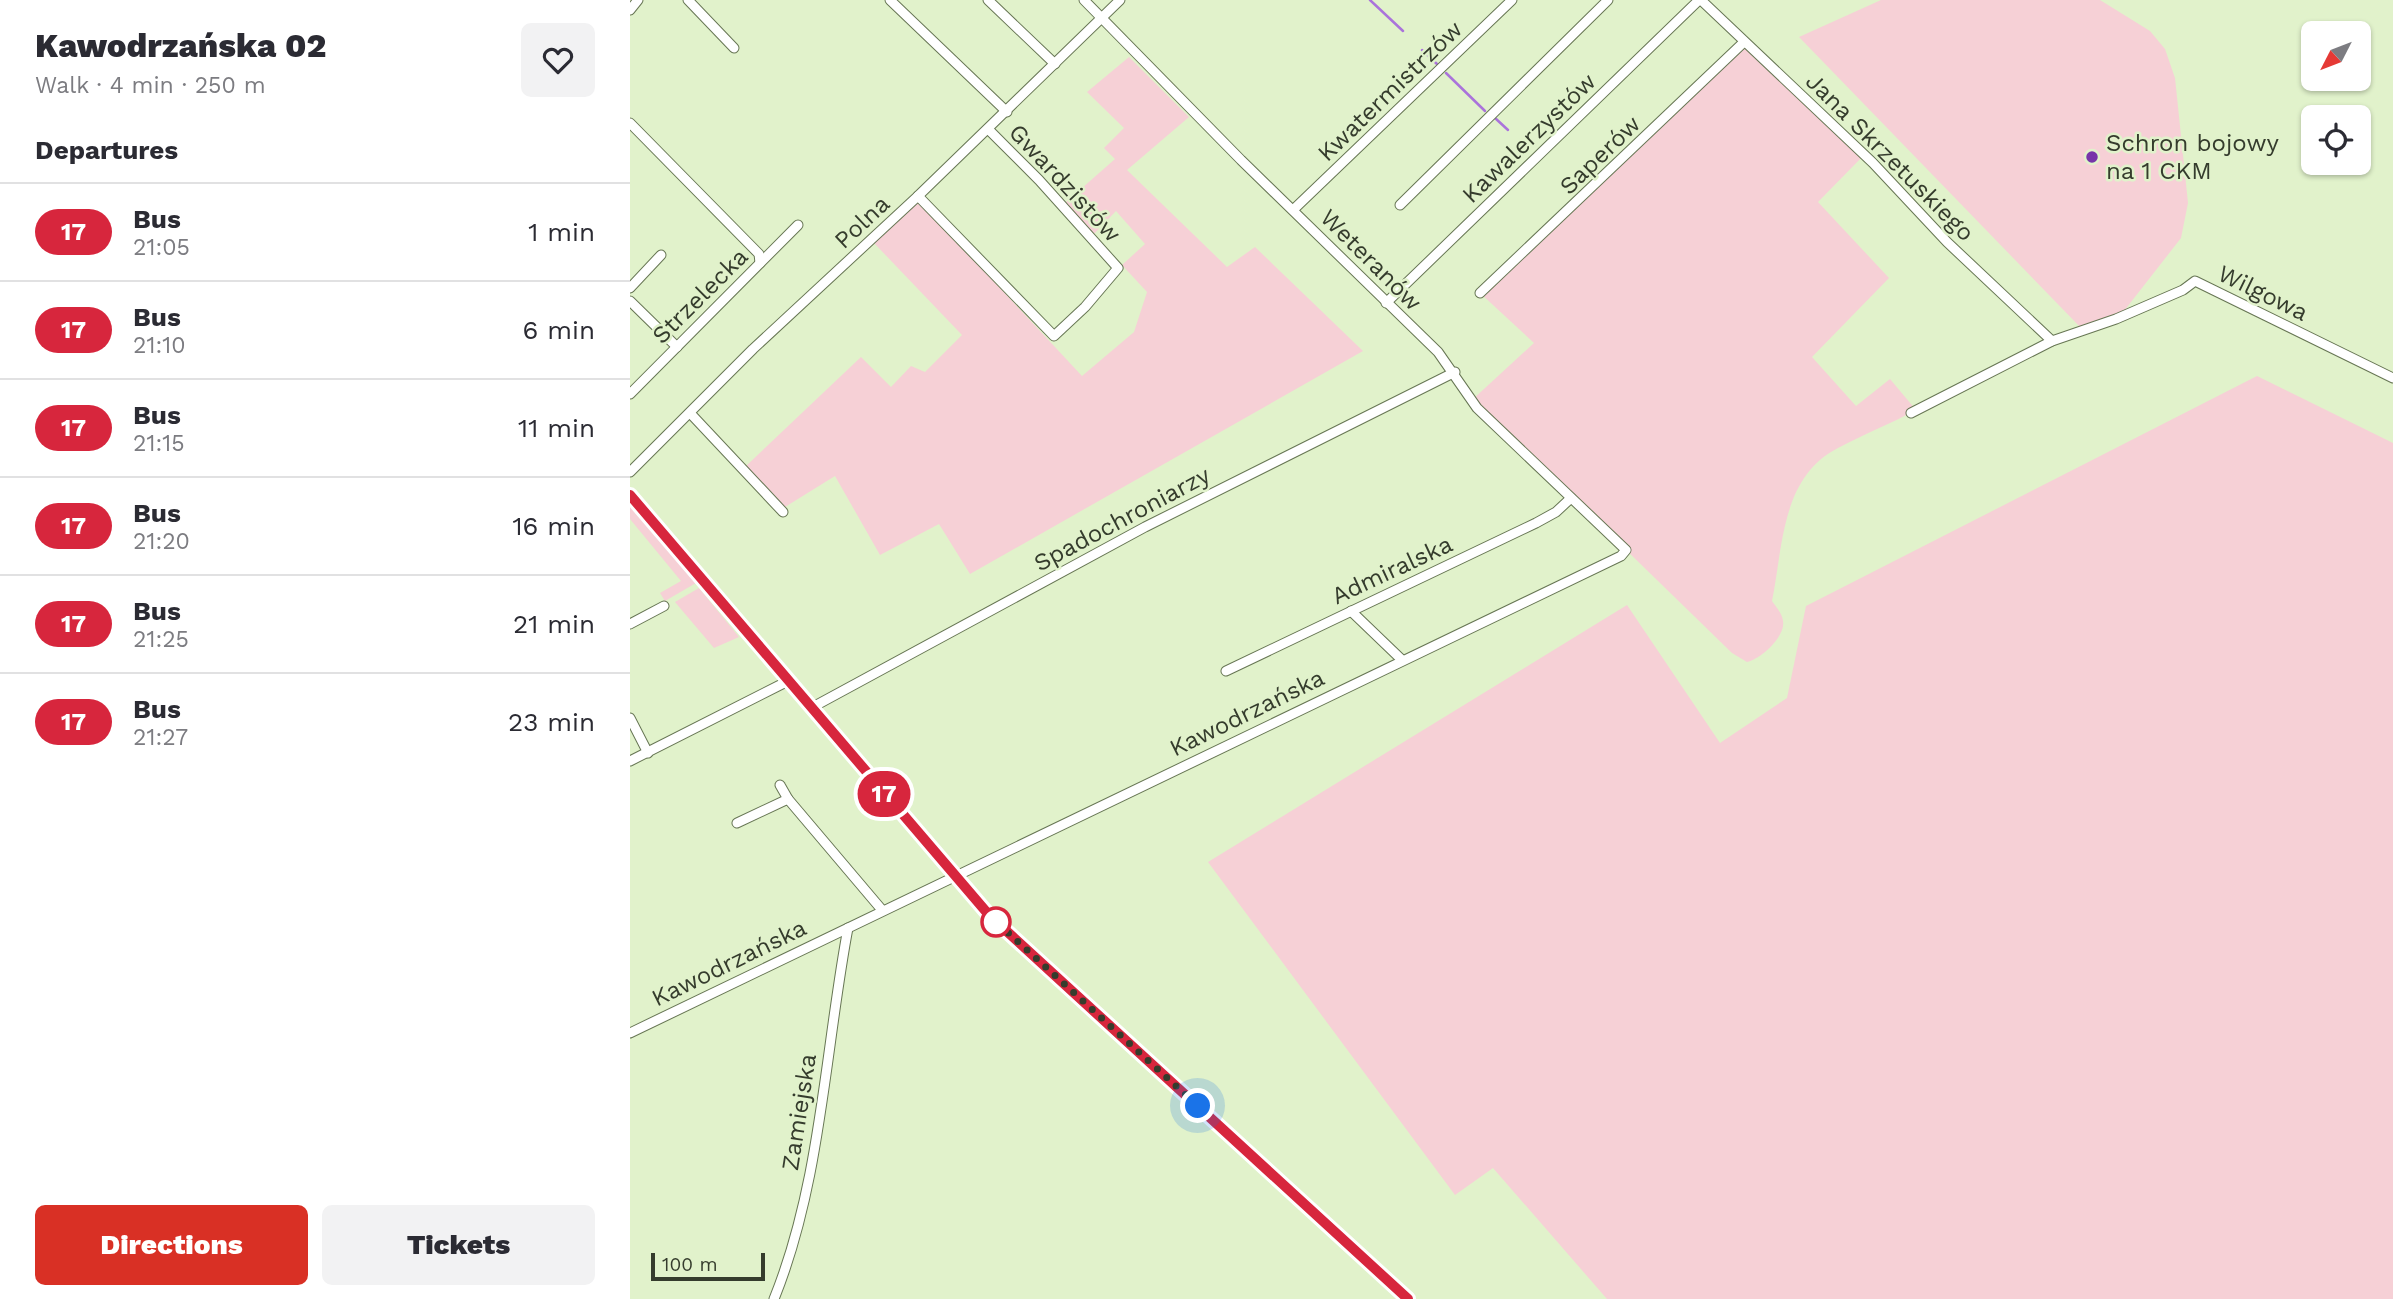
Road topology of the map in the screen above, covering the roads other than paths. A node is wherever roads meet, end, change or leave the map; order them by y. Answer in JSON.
{"nodes":[{"id":1,"x":638,"y":0,"type":"edge"},
{"id":2,"x":688,"y":0,"type":"edge"},
{"id":3,"x":890,"y":0,"type":"edge"},
{"id":4,"x":989,"y":0,"type":"edge"},
{"id":5,"x":1084,"y":0,"type":"edge"},
{"id":6,"x":1120,"y":0,"type":"edge"},
{"id":7,"x":1512,"y":0,"type":"edge"},
{"id":8,"x":1608,"y":0,"type":"edge"},
{"id":9,"x":1700,"y":0,"type":"edge"},
{"id":10,"x":630,"y":10,"type":"edge"},
{"id":11,"x":1101,"y":19,"type":"junction"},
{"id":12,"x":1744,"y":42,"type":"junction"},
{"id":13,"x":734,"y":48,"type":"dead end"},
{"id":14,"x":1055,"y":64,"type":"junction"},
{"id":15,"x":1007,"y":112,"type":"junction"},
{"id":16,"x":630,"y":123,"type":"edge"},
{"id":17,"x":988,"y":129,"type":"junction"},
{"id":18,"x":918,"y":196,"type":"junction"},
{"id":19,"x":1400,"y":205,"type":"dead end"},
{"id":20,"x":1293,"y":210,"type":"junction"},
{"id":21,"x":798,"y":225,"type":"dead end"},
{"id":22,"x":661,"y":255,"type":"dead end"},
{"id":23,"x":760,"y":263,"type":"junction"},
{"id":24,"x":630,"y":288,"type":"edge"},
{"id":25,"x":1480,"y":293,"type":"dead end"},
{"id":26,"x":630,"y":301,"type":"edge"},
{"id":27,"x":1387,"y":303,"type":"junction"},
{"id":28,"x":2052,"y":341,"type":"junction"},
{"id":29,"x":677,"y":347,"type":"junction"},
{"id":30,"x":1455,"y":372,"type":"junction"},
{"id":31,"x":2393,"y":378,"type":"edge"},
{"id":32,"x":630,"y":394,"type":"edge"},
{"id":33,"x":1911,"y":412,"type":"dead end"},
{"id":34,"x":690,"y":413,"type":"junction"},
{"id":35,"x":630,"y":472,"type":"edge"},
{"id":36,"x":630,"y":496,"type":"edge"},
{"id":37,"x":1571,"y":498,"type":"junction"},
{"id":38,"x":783,"y":512,"type":"dead end"},
{"id":39,"x":1626,"y":550,"type":"joint"},
{"id":40,"x":664,"y":606,"type":"dead end"},
{"id":41,"x":1351,"y":611,"type":"junction"},
{"id":42,"x":630,"y":624,"type":"edge"},
{"id":43,"x":1402,"y":660,"type":"junction"},
{"id":44,"x":1226,"y":671,"type":"dead end"},
{"id":45,"x":788,"y":681,"type":"junction"},
{"id":46,"x":811,"y":708,"type":"junction"},
{"id":47,"x":630,"y":718,"type":"edge"},
{"id":48,"x":648,"y":753,"type":"junction"},
{"id":49,"x":630,"y":761,"type":"edge"},
{"id":50,"x":780,"y":785,"type":"dead end"},
{"id":51,"x":788,"y":799,"type":"junction"},
{"id":52,"x":737,"y":823,"type":"dead end"},
{"id":53,"x":954,"y":877,"type":"junction"},
{"id":54,"x":882,"y":910,"type":"junction"},
{"id":55,"x":848,"y":928,"type":"junction"},
{"id":56,"x":630,"y":1032,"type":"edge"},
{"id":57,"x":774,"y":1299,"type":"edge"},
{"id":58,"x":1408,"y":1299,"type":"edge"}],
"edges":[{"from":1,"to":10,"type":"street"},
{"from":2,"to":13,"type":"street"},
{"from":3,"to":15,"type":"street"},
{"from":4,"to":14,"type":"street"},
{"from":5,"to":11,"type":"street","name":"Weteranów"},
{"from":6,"to":11,"type":"street","name":"Polna"},
{"from":7,"to":20,"type":"street","name":"Kwatermistrzów"},
{"from":8,"to":19,"type":"street"},
{"from":9,"to":12,"type":"street","name":"Jana Skrzetuskiego"},
{"from":9,"to":27,"type":"street","name":"Kawalerzystów"},
{"from":11,"to":14,"type":"street","name":"Polna"},
{"from":11,"to":20,"type":"street","name":"Weteranów"},
{"from":12,"to":25,"type":"street","name":"Saperów"},
{"from":12,"to":28,"type":"street","name":"Jana Skrzetuskiego"},
{"from":14,"to":15,"type":"street","name":"Polna"},
{"from":15,"to":17,"type":"street","name":"Polna"},
{"from":16,"to":23,"type":"street"},
{"from":17,"to":18,"type":"street","name":"Polna"},
{"from":17,"to":18,"type":"street","name":"Gwardzistów"},
{"from":18,"to":34,"type":"street","name":"Polna"},
{"from":20,"to":27,"type":"street","name":"Weteranów"},
{"from":21,"to":23,"type":"street","name":"Strzelecka"},
{"from":22,"to":24,"type":"street"},
{"from":23,"to":29,"type":"street","name":"Strzelecka"},
{"from":26,"to":29,"type":"street"},
{"from":27,"to":30,"type":"street","name":"Weteranów"},
{"from":28,"to":31,"type":"street","name":"Wilgowa"},
{"from":28,"to":33,"type":"street"},
{"from":29,"to":32,"type":"street","name":"Strzelecka"},
{"from":30,"to":37,"type":"street","name":"Weteranów"},
{"from":30,"to":46,"type":"street","name":"Spadochroniarzy"},
{"from":34,"to":35,"type":"street","name":"Polna"},
{"from":34,"to":38,"type":"street"},
{"from":36,"to":45,"type":"street"},
{"from":37,"to":39,"type":"street","name":"Weteranów"},
{"from":37,"to":41,"type":"street","name":"Admiralska"},
{"from":39,"to":43,"type":"street","name":"Kawodrzańska"},
{"from":40,"to":42,"type":"street"},
{"from":41,"to":43,"type":"street"},
{"from":41,"to":44,"type":"street","name":"Admiralska"},
{"from":43,"to":53,"type":"street","name":"Kawodrzańska"},
{"from":45,"to":46,"type":"street"},
{"from":45,"to":48,"type":"street"},
{"from":46,"to":53,"type":"street"},
{"from":47,"to":48,"type":"street"},
{"from":48,"to":49,"type":"street"},
{"from":50,"to":51,"type":"street"},
{"from":51,"to":52,"type":"street"},
{"from":51,"to":54,"type":"street"},
{"from":53,"to":54,"type":"street","name":"Kawodrzańska"},
{"from":53,"to":58,"type":"street"},
{"from":54,"to":55,"type":"street","name":"Kawodrzańska"},
{"from":55,"to":56,"type":"street","name":"Kawodrzańska"},
{"from":55,"to":57,"type":"street","name":"Zamiejska"}]}
